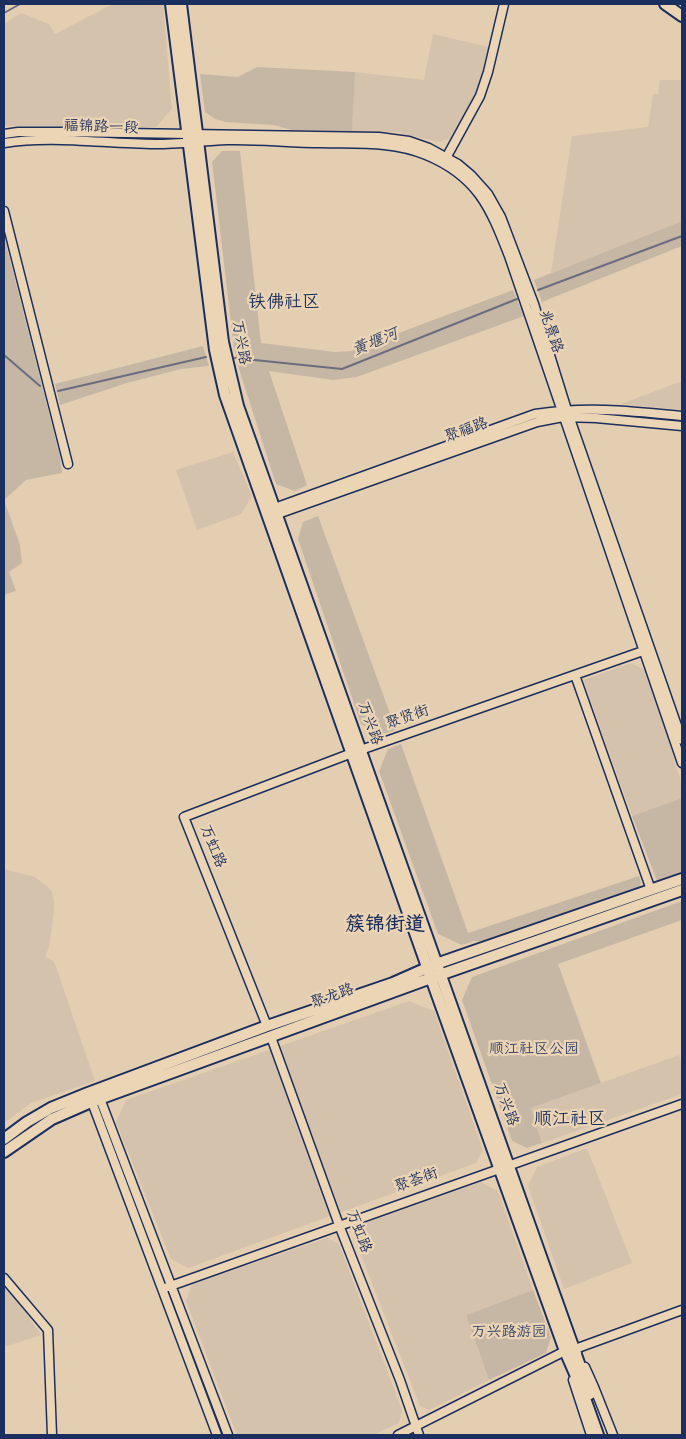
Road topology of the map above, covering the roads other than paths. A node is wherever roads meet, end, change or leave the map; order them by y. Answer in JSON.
{"nodes":[{"id":1,"x":171,"y":4,"type":"edge"},
{"id":2,"x":181,"y":4,"type":"edge"},
{"id":3,"x":504,"y":4,"type":"edge"},
{"id":4,"x":665,"y":4,"type":"edge"},
{"id":5,"x":682,"y":16,"type":"edge"},
{"id":6,"x":4,"y":134,"type":"edge"},
{"id":7,"x":192,"y":138,"type":"junction"},
{"id":8,"x":4,"y":143,"type":"edge"},
{"id":9,"x":446,"y":158,"type":"junction"},
{"id":10,"x":4,"y":211,"type":"edge"},
{"id":11,"x":566,"y":413,"type":"junction"},
{"id":12,"x":682,"y":416,"type":"edge"},
{"id":13,"x":682,"y":426,"type":"edge"},
{"id":14,"x":68,"y":464,"type":"dead end"},
{"id":15,"x":271,"y":513,"type":"junction"},
{"id":16,"x":643,"y":651,"type":"junction"},
{"id":17,"x":575,"y":675,"type":"junction"},
{"id":18,"x":682,"y":740,"type":"edge"},
{"id":19,"x":357,"y":751,"type":"junction"},
{"id":20,"x":682,"y":763,"type":"edge"},
{"id":21,"x":184,"y":817,"type":"joint"},
{"id":22,"x":682,"y":879,"type":"edge"},
{"id":23,"x":651,"y":890,"type":"junction"},
{"id":24,"x":682,"y":890,"type":"edge"},
{"id":25,"x":434,"y":971,"type":"junction"},
{"id":26,"x":267,"y":1026,"type":"junction"},
{"id":27,"x":271,"y":1037,"type":"junction"},
{"id":28,"x":94,"y":1096,"type":"junction"},
{"id":29,"x":682,"y":1104,"type":"edge"},
{"id":30,"x":4,"y":1139,"type":"edge"},
{"id":31,"x":4,"y":1152,"type":"edge"},
{"id":32,"x":510,"y":1164,"type":"junction"},
{"id":33,"x":499,"y":1168,"type":"junction"},
{"id":34,"x":339,"y":1225,"type":"junction"},
{"id":35,"x":4,"y":1278,"type":"edge"},
{"id":36,"x":171,"y":1285,"type":"junction"},
{"id":37,"x":162,"y":1289,"type":"junction"},
{"id":38,"x":682,"y":1310,"type":"edge"},
{"id":39,"x":570,"y":1350,"type":"junction"},
{"id":40,"x":418,"y":1431,"type":"edge"},
{"id":41,"x":52,"y":1435,"type":"edge"},
{"id":42,"x":217,"y":1435,"type":"edge"},
{"id":43,"x":228,"y":1435,"type":"edge"},
{"id":44,"x":398,"y":1435,"type":"edge"},
{"id":45,"x":591,"y":1435,"type":"edge"},
{"id":46,"x":598,"y":1435,"type":"edge"},
{"id":47,"x":604,"y":1435,"type":"edge"},
{"id":48,"x":613,"y":1435,"type":"edge"}],
"edges":[{"from":1,"to":7,"type":"main road"},
{"from":2,"to":7,"type":"main road","name":"万兴路"},
{"from":3,"to":9,"type":"street"},
{"from":4,"to":5,"type":"main road"},
{"from":6,"to":7,"type":"street","name":"福锦路一段"},
{"from":7,"to":8,"type":"street","name":"福锦路一段"},
{"from":7,"to":9,"type":"street","name":"兆景路"},
{"from":7,"to":11,"type":"street","name":"兆景路"},
{"from":7,"to":15,"type":"main road","name":"万兴路"},
{"from":9,"to":11,"type":"street","name":"兆景路"},
{"from":10,"to":14,"type":"street"},
{"from":11,"to":12,"type":"street"},
{"from":11,"to":13,"type":"street","name":"聚福路"},
{"from":11,"to":15,"type":"street","name":"聚福路"},
{"from":11,"to":16,"type":"street","name":"兆景路"},
{"from":11,"to":18,"type":"street","name":"兆景路"},
{"from":15,"to":19,"type":"main road","name":"万兴路"},
{"from":16,"to":17,"type":"street","name":"聚贤街"},
{"from":16,"to":20,"type":"street","name":"兆景路"},
{"from":17,"to":19,"type":"street","name":"聚贤街"},
{"from":17,"to":23,"type":"street"},
{"from":19,"to":21,"type":"street","name":"聚贤街"},
{"from":19,"to":25,"type":"main road","name":"万兴路"},
{"from":21,"to":26,"type":"street","name":"万虹路"},
{"from":22,"to":23,"type":"main road","name":"聚龙路"},
{"from":23,"to":25,"type":"main road","name":"聚龙路"},
{"from":24,"to":25,"type":"main road","name":"聚龙路"},
{"from":25,"to":26,"type":"main road","name":"聚龙路"},
{"from":25,"to":27,"type":"main road","name":"聚龙路"},
{"from":25,"to":32,"type":"main road","name":"万兴路"},
{"from":25,"to":33,"type":"main road"},
{"from":26,"to":28,"type":"main road","name":"聚龙路"},
{"from":27,"to":28,"type":"main road","name":"聚龙路"},
{"from":27,"to":34,"type":"street","name":"万虹路"},
{"from":28,"to":30,"type":"main road","name":"聚龙路"},
{"from":28,"to":31,"type":"main road","name":"聚龙路"},
{"from":28,"to":36,"type":"street"},
{"from":28,"to":37,"type":"street"},
{"from":29,"to":32,"type":"street","name":"聚荟街"},
{"from":32,"to":33,"type":"street","name":"聚荟街"},
{"from":32,"to":39,"type":"main road","name":"万兴路"},
{"from":33,"to":34,"type":"street","name":"聚荟街"},
{"from":33,"to":39,"type":"main road"},
{"from":34,"to":36,"type":"street","name":"聚荟街"},
{"from":34,"to":40,"type":"street","name":"万虹路"},
{"from":35,"to":41,"type":"street"},
{"from":36,"to":37,"type":"street","name":"聚荟街"},
{"from":36,"to":43,"type":"street"},
{"from":37,"to":42,"type":"street"},
{"from":38,"to":39,"type":"street"},
{"from":39,"to":40,"type":"street"},
{"from":39,"to":45,"type":"street"},
{"from":39,"to":46,"type":"main road"},
{"from":39,"to":47,"type":"main road","name":"万兴路"},
{"from":39,"to":48,"type":"street"},
{"from":40,"to":44,"type":"street"}]}
